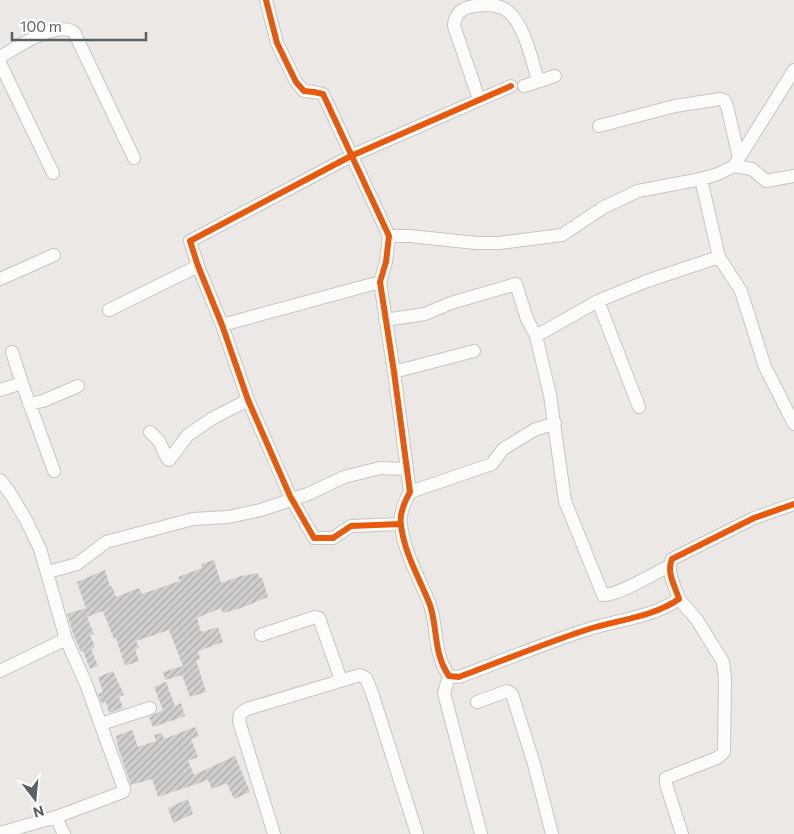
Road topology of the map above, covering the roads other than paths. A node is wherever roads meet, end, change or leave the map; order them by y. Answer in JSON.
{"nodes":[{"id":1,"x":266,"y":0,"type":"edge"},
{"id":2,"x":0,"y":57,"type":"edge"},
{"id":3,"x":0,"y":63,"type":"edge"},
{"id":4,"x":794,"y":70,"type":"edge"},
{"id":5,"x":555,"y":76,"type":"dead end"},
{"id":6,"x":538,"y":81,"type":"junction"},
{"id":7,"x":510,"y":86,"type":"dead end"},
{"id":8,"x":524,"y":86,"type":"dead end"},
{"id":9,"x":479,"y":99,"type":"junction"},
{"id":10,"x":599,"y":126,"type":"dead end"},
{"id":11,"x":351,"y":156,"type":"junction"},
{"id":12,"x":134,"y":158,"type":"dead end"},
{"id":13,"x":737,"y":162,"type":"junction"},
{"id":14,"x":53,"y":173,"type":"dead end"},
{"id":15,"x":794,"y":176,"type":"edge"},
{"id":16,"x":701,"y":179,"type":"junction"},
{"id":17,"x":389,"y":236,"type":"junction"},
{"id":18,"x":54,"y":255,"type":"dead end"},
{"id":19,"x":719,"y":257,"type":"junction"},
{"id":20,"x":198,"y":266,"type":"junction"},
{"id":21,"x":0,"y":279,"type":"edge"},
{"id":22,"x":380,"y":282,"type":"junction"},
{"id":23,"x":598,"y":302,"type":"junction"},
{"id":24,"x":109,"y":310,"type":"dead end"},
{"id":25,"x":385,"y":320,"type":"junction"},
{"id":26,"x":222,"y":325,"type":"junction"},
{"id":27,"x":536,"y":336,"type":"junction"},
{"id":28,"x":474,"y":351,"type":"dead end"},
{"id":29,"x":12,"y":352,"type":"dead end"},
{"id":30,"x":394,"y":372,"type":"junction"},
{"id":31,"x":22,"y":383,"type":"junction"},
{"id":32,"x":78,"y":386,"type":"dead end"},
{"id":33,"x":0,"y":390,"type":"edge"},
{"id":34,"x":248,"y":400,"type":"junction"},
{"id":35,"x":29,"y":404,"type":"junction"},
{"id":36,"x":639,"y":407,"type":"dead end"},
{"id":37,"x":555,"y":423,"type":"junction"},
{"id":38,"x":794,"y":424,"type":"edge"},
{"id":39,"x":150,"y":432,"type":"dead end"},
{"id":40,"x":406,"y":469,"type":"junction"},
{"id":41,"x":54,"y":471,"type":"dead end"},
{"id":42,"x":0,"y":480,"type":"edge"},
{"id":43,"x":410,"y":492,"type":"junction"},
{"id":44,"x":292,"y":500,"type":"junction"},
{"id":45,"x":794,"y":504,"type":"edge"},
{"id":46,"x":400,"y":524,"type":"junction"},
{"id":47,"x":669,"y":566,"type":"junction"},
{"id":48,"x":48,"y":572,"type":"junction"},
{"id":49,"x":679,"y":599,"type":"junction"},
{"id":50,"x":261,"y":635,"type":"dead end"},
{"id":51,"x":66,"y":639,"type":"junction"},
{"id":52,"x":0,"y":672,"type":"edge"},
{"id":53,"x":449,"y":676,"type":"junction"},
{"id":54,"x":341,"y":680,"type":"junction"},
{"id":55,"x":477,"y":702,"type":"dead end"},
{"id":56,"x":150,"y":708,"type":"dead end"},
{"id":57,"x":101,"y":724,"type":"junction"},
{"id":58,"x":56,"y":817,"type":"junction"},
{"id":59,"x":0,"y":833,"type":"edge"},
{"id":60,"x":64,"y":834,"type":"edge"},
{"id":61,"x":274,"y":834,"type":"edge"},
{"id":62,"x":417,"y":834,"type":"edge"},
{"id":63,"x":481,"y":834,"type":"edge"},
{"id":64,"x":552,"y":834,"type":"edge"},
{"id":65,"x":682,"y":834,"type":"edge"}],
"edges":[{"from":1,"to":11,"type":"street"},
{"from":2,"to":12,"type":"street"},
{"from":3,"to":14,"type":"street"},
{"from":4,"to":13,"type":"street"},
{"from":5,"to":6,"type":"street"},
{"from":6,"to":8,"type":"street"},
{"from":6,"to":9,"type":"street"},
{"from":7,"to":9,"type":"street"},
{"from":9,"to":11,"type":"street"},
{"from":10,"to":13,"type":"street"},
{"from":11,"to":17,"type":"street"},
{"from":11,"to":20,"type":"street"},
{"from":13,"to":15,"type":"street"},
{"from":13,"to":16,"type":"street"},
{"from":16,"to":17,"type":"street"},
{"from":16,"to":19,"type":"street"},
{"from":17,"to":22,"type":"street"},
{"from":18,"to":21,"type":"street"},
{"from":19,"to":23,"type":"street"},
{"from":19,"to":38,"type":"street"},
{"from":20,"to":24,"type":"street"},
{"from":20,"to":26,"type":"street"},
{"from":22,"to":25,"type":"street"},
{"from":22,"to":26,"type":"street"},
{"from":23,"to":27,"type":"street"},
{"from":23,"to":36,"type":"street"},
{"from":25,"to":27,"type":"street"},
{"from":25,"to":30,"type":"street"},
{"from":26,"to":34,"type":"street"},
{"from":27,"to":37,"type":"street"},
{"from":28,"to":30,"type":"street"},
{"from":29,"to":31,"type":"street"},
{"from":30,"to":40,"type":"street"},
{"from":31,"to":33,"type":"street"},
{"from":31,"to":35,"type":"street"},
{"from":32,"to":35,"type":"street"},
{"from":34,"to":39,"type":"street"},
{"from":34,"to":44,"type":"street"},
{"from":35,"to":41,"type":"street"},
{"from":37,"to":43,"type":"street"},
{"from":37,"to":47,"type":"street"},
{"from":40,"to":43,"type":"street"},
{"from":40,"to":44,"type":"street"},
{"from":42,"to":48,"type":"street"},
{"from":43,"to":46,"type":"street"},
{"from":44,"to":46,"type":"street"},
{"from":44,"to":48,"type":"street"},
{"from":45,"to":47,"type":"street"},
{"from":46,"to":53,"type":"street"},
{"from":47,"to":49,"type":"street"},
{"from":48,"to":51,"type":"street"},
{"from":49,"to":53,"type":"street"},
{"from":49,"to":65,"type":"street"},
{"from":50,"to":54,"type":"street"},
{"from":51,"to":52,"type":"street"},
{"from":51,"to":57,"type":"street"},
{"from":53,"to":63,"type":"street"},
{"from":54,"to":61,"type":"street"},
{"from":54,"to":62,"type":"street"},
{"from":55,"to":64,"type":"street"},
{"from":56,"to":57,"type":"street"},
{"from":57,"to":58,"type":"street"},
{"from":58,"to":59,"type":"street"},
{"from":58,"to":60,"type":"street"}]}
